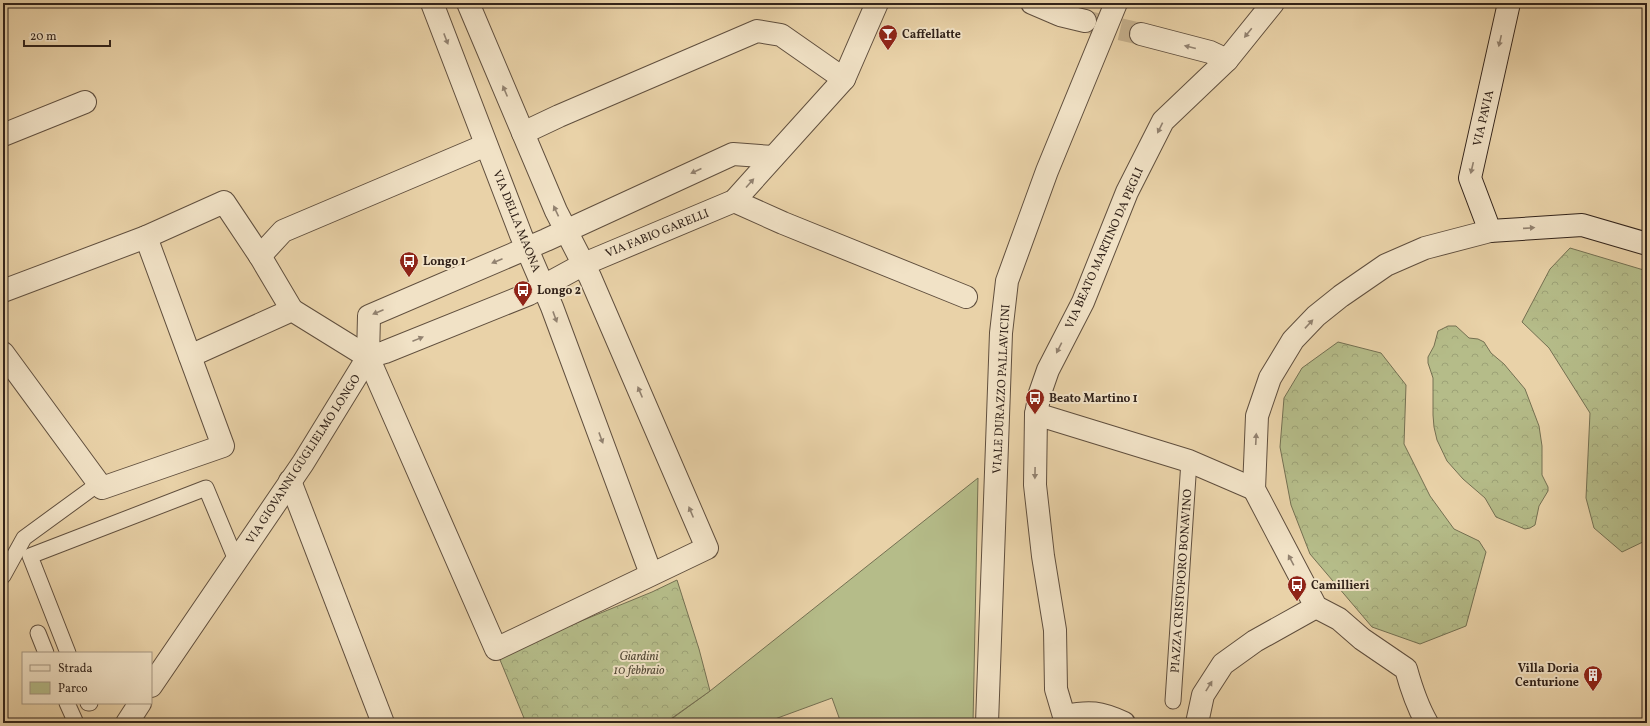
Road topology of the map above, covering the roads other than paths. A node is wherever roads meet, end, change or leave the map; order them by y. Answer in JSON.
{"nodes":[{"id":1,"x":432,"y":3,"type":"edge"},
{"id":2,"x":468,"y":3,"type":"edge"},
{"id":3,"x":877,"y":3,"type":"edge"},
{"id":4,"x":1032,"y":3,"type":"edge"},
{"id":5,"x":1116,"y":3,"type":"edge"},
{"id":6,"x":1273,"y":3,"type":"edge"},
{"id":7,"x":1509,"y":3,"type":"edge"},
{"id":8,"x":1085,"y":21,"type":"tunnel mouth"},
{"id":9,"x":1142,"y":34,"type":"tunnel mouth"},
{"id":10,"x":1227,"y":60,"type":"junction"},
{"id":11,"x":844,"y":79,"type":"junction"},
{"id":12,"x":85,"y":102,"type":"dead end"},
{"id":13,"x":523,"y":133,"type":"junction"},
{"id":14,"x":3,"y":135,"type":"edge"},
{"id":15,"x":486,"y":145,"type":"junction"},
{"id":16,"x":774,"y":157,"type":"junction"},
{"id":17,"x":734,"y":201,"type":"junction"},
{"id":18,"x":566,"y":230,"type":"junction"},
{"id":19,"x":1490,"y":232,"type":"junction"},
{"id":20,"x":146,"y":237,"type":"junction"},
{"id":21,"x":536,"y":244,"type":"junction"},
{"id":22,"x":1647,"y":244,"type":"edge"},
{"id":23,"x":260,"y":256,"type":"junction"},
{"id":24,"x":584,"y":264,"type":"junction"},
{"id":25,"x":536,"y":290,"type":"junction"},
{"id":26,"x":3,"y":291,"type":"edge"},
{"id":27,"x":966,"y":297,"type":"dead end"},
{"id":28,"x":292,"y":310,"type":"junction"},
{"id":29,"x":3,"y":353,"type":"edge"},
{"id":30,"x":190,"y":356,"type":"junction"},
{"id":31,"x":368,"y":357,"type":"junction"},
{"id":32,"x":1036,"y":414,"type":"junction"},
{"id":33,"x":1189,"y":461,"type":"junction"},
{"id":34,"x":290,"y":481,"type":"junction"},
{"id":35,"x":98,"y":484,"type":"junction"},
{"id":36,"x":1254,"y":489,"type":"junction"},
{"id":37,"x":236,"y":560,"type":"junction"},
{"id":38,"x":651,"y":574,"type":"junction"},
{"id":39,"x":3,"y":576,"type":"edge"},
{"id":40,"x":1316,"y":607,"type":"junction"},
{"id":41,"x":38,"y":633,"type":"dead end"},
{"id":42,"x":46,"y":652,"type":"edge"},
{"id":43,"x":68,"y":652,"type":"edge"},
{"id":44,"x":152,"y":685,"type":"edge"},
{"id":45,"x":1173,"y":701,"type":"dead end"},
{"id":46,"x":67,"y":704,"type":"edge"},
{"id":47,"x":1061,"y":719,"type":"edge"},
{"id":48,"x":76,"y":723,"type":"edge"},
{"id":49,"x":383,"y":723,"type":"edge"},
{"id":50,"x":987,"y":723,"type":"edge"},
{"id":51,"x":1124,"y":723,"type":"edge"},
{"id":52,"x":1197,"y":723,"type":"edge"},
{"id":53,"x":1427,"y":723,"type":"edge"}],
"edges":[{"from":1,"to":15,"type":"street","name":"VIA DELLA MAONA","one_way":true},
{"from":13,"to":2,"type":"street","one_way":true},
{"from":3,"to":11,"type":"street","name":"VIA FABIO GARELLI"},
{"from":4,"to":8,"type":"street"},
{"from":5,"to":50,"type":"street","name":"VIALE DURAZZO PALLAVICINI"},
{"from":6,"to":10,"type":"street","name":"VIA BEATO MARTINO DA PEGLI","one_way":true},
{"from":7,"to":19,"type":"street","name":"VIA PAVIA","one_way":true},
{"from":10,"to":9,"type":"street","one_way":true},
{"from":10,"to":32,"type":"street","name":"VIA BEATO MARTINO DA PEGLI","one_way":true},
{"from":11,"to":13,"type":"street"},
{"from":11,"to":16,"type":"street","name":"VIA FABIO GARELLI"},
{"from":12,"to":14,"type":"street"},
{"from":18,"to":13,"type":"street","one_way":true},
{"from":15,"to":21,"type":"street","name":"VIA DELLA MAONA"},
{"from":15,"to":23,"type":"street"},
{"from":17,"to":16,"type":"street","name":"VIA FABIO GARELLI","one_way":true},
{"from":16,"to":18,"type":"street","one_way":true},
{"from":17,"to":24,"type":"street","name":"VIA FABIO GARELLI"},
{"from":17,"to":27,"type":"street"},
{"from":18,"to":21,"type":"street"},
{"from":18,"to":24,"type":"street"},
{"from":19,"to":22,"type":"street","one_way":true},
{"from":36,"to":19,"type":"street","one_way":true},
{"from":20,"to":23,"type":"street"},
{"from":20,"to":26,"type":"street"},
{"from":20,"to":30,"type":"street"},
{"from":21,"to":25,"type":"street","name":"VIA DELLA MAONA"},
{"from":21,"to":31,"type":"street","one_way":true},
{"from":23,"to":28,"type":"street"},
{"from":24,"to":25,"type":"street","name":"VIA FABIO GARELLI"},
{"from":38,"to":24,"type":"street","one_way":true},
{"from":31,"to":25,"type":"street","one_way":true},
{"from":25,"to":38,"type":"street","name":"VIA DELLA MAONA","one_way":true},
{"from":28,"to":30,"type":"street"},
{"from":28,"to":31,"type":"street"},
{"from":29,"to":35,"type":"street"},
{"from":30,"to":35,"type":"street"},
{"from":31,"to":34,"type":"street","name":"VIA GIOVANNI GUGLIELMO LONGO"},
{"from":31,"to":38,"type":"street"},
{"from":32,"to":33,"type":"street"},
{"from":32,"to":47,"type":"street","name":"VIA BEATO MARTINO DA PEGLI","one_way":true},
{"from":33,"to":36,"type":"street"},
{"from":33,"to":45,"type":"lane","name":"PIAZZA CRISTOFORO BONAVINO"},
{"from":34,"to":37,"type":"street","name":"VIA GIOVANNI GUGLIELMO LONGO"},
{"from":34,"to":49,"type":"street"},
{"from":35,"to":39,"type":"lane"},
{"from":40,"to":36,"type":"street","one_way":true},
{"from":37,"to":43,"type":"lane","name":"VIA GIOVANNI GUGLIELMO LONGO"},
{"from":37,"to":44,"type":"street","name":"VIA GIOVANNI GUGLIELMO LONGO"},
{"from":52,"to":40,"type":"street","one_way":true},
{"from":40,"to":53,"type":"street"},
{"from":41,"to":42,"type":"lane"},
{"from":46,"to":48,"type":"lane"},
{"from":47,"to":51,"type":"street"}]}
